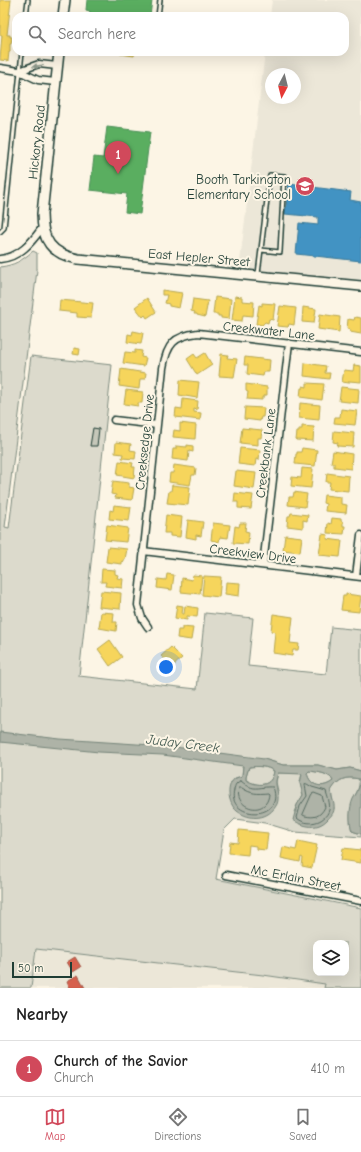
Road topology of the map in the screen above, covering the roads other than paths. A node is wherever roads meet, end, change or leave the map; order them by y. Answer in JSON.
{"nodes":[{"id":1,"x":28,"y":0,"type":"edge"},
{"id":2,"x":65,"y":0,"type":"edge"},
{"id":3,"x":160,"y":0,"type":"edge"},
{"id":4,"x":26,"y":12,"type":"edge"},
{"id":5,"x":64,"y":12,"type":"edge"},
{"id":6,"x":158,"y":12,"type":"edge"},
{"id":7,"x":21,"y":56,"type":"edge"},
{"id":8,"x":58,"y":56,"type":"edge"},
{"id":9,"x":57,"y":66,"type":"junction"},
{"id":10,"x":0,"y":68,"type":"edge"},
{"id":11,"x":19,"y":71,"type":"junction"},
{"id":12,"x":56,"y":82,"type":"junction"},
{"id":13,"x":43,"y":231,"type":"junction"},
{"id":14,"x":0,"y":232,"type":"edge"},
{"id":15,"x":261,"y":250,"type":"junction"},
{"id":16,"x":0,"y":259,"type":"edge"},
{"id":17,"x":258,"y":276,"type":"junction"},
{"id":18,"x":361,"y":286,"type":"edge"},
{"id":19,"x":175,"y":337,"type":"joint"},
{"id":20,"x":289,"y":343,"type":"junction"},
{"id":21,"x":361,"y":352,"type":"edge"},
{"id":22,"x":114,"y":420,"type":"dead end"},
{"id":23,"x":157,"y":425,"type":"junction"},
{"id":24,"x":361,"y":535,"type":"edge"},
{"id":25,"x":143,"y":551,"type":"junction"},
{"id":26,"x":263,"y":565,"type":"junction"},
{"id":27,"x":359,"y":577,"type":"edge"},
{"id":28,"x":148,"y":627,"type":"dead end"},
{"id":29,"x":226,"y":875,"type":"dead end"},
{"id":30,"x":361,"y":900,"type":"edge"}],
"edges":[{"from":1,"to":4,"type":"lane"},
{"from":2,"to":5,"type":"street"},
{"from":3,"to":6,"type":"lane"},
{"from":7,"to":11,"type":"lane"},
{"from":8,"to":9,"type":"street","name":"Hickory Road"},
{"from":9,"to":11,"type":"street","one_way":true},
{"from":9,"to":12,"type":"street","name":"Hickory Road"},
{"from":10,"to":11,"type":"street"},
{"from":11,"to":12,"type":"street"},
{"from":11,"to":14,"type":"lane"},
{"from":12,"to":13,"type":"street","name":"Hickory Road"},
{"from":13,"to":16,"type":"street"},
{"from":13,"to":17,"type":"street","name":"East Hepler Street"},
{"from":15,"to":15,"type":"lane"},
{"from":15,"to":17,"type":"lane"},
{"from":17,"to":18,"type":"street","name":"East Hepler Street"},
{"from":19,"to":20,"type":"street","name":"Creekwater Lane"},
{"from":19,"to":23,"type":"street","name":"Creeksedge Drive"},
{"from":20,"to":21,"type":"street","name":"Creekwater Lane"},
{"from":20,"to":26,"type":"street","name":"Creekbank Lane"},
{"from":22,"to":23,"type":"street"},
{"from":23,"to":25,"type":"street","name":"Creeksedge Drive"},
{"from":24,"to":27,"type":"street"},
{"from":25,"to":26,"type":"street","name":"Creekview Drive"},
{"from":25,"to":28,"type":"street","name":"Creeksedge Drive"},
{"from":26,"to":27,"type":"street","name":"Creekview Drive"},
{"from":29,"to":30,"type":"street","name":"Mc Erlain Street"}]}
